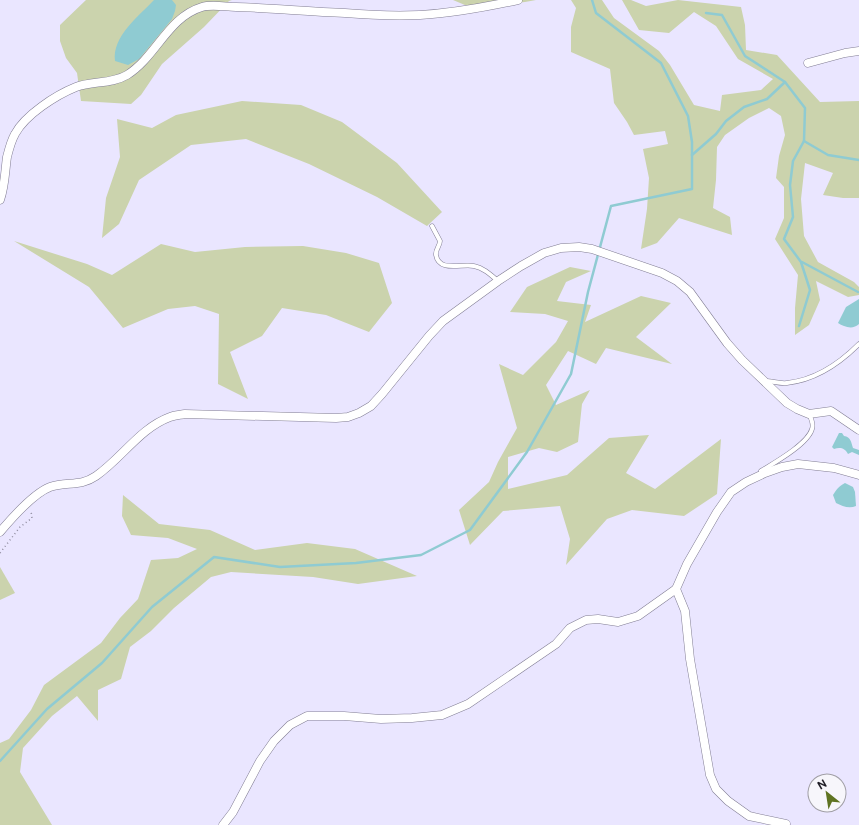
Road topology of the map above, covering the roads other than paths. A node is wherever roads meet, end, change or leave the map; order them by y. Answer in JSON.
{"nodes":[{"id":1,"x":518,"y":0,"type":"edge"},
{"id":2,"x":859,"y":51,"type":"edge"},
{"id":3,"x":808,"y":63,"type":"dead end"},
{"id":4,"x":0,"y":200,"type":"edge"},
{"id":5,"x":432,"y":226,"type":"dead end"},
{"id":6,"x":498,"y":281,"type":"junction"},
{"id":7,"x":859,"y":344,"type":"edge"},
{"id":8,"x":763,"y":380,"type":"junction"},
{"id":9,"x":809,"y":414,"type":"junction"},
{"id":10,"x":859,"y":430,"type":"edge"},
{"id":11,"x":859,"y":475,"type":"edge"},
{"id":12,"x":746,"y":482,"type":"junction"},
{"id":13,"x":0,"y":532,"type":"edge"},
{"id":14,"x":676,"y":589,"type":"junction"},
{"id":15,"x":786,"y":824,"type":"dead end"},
{"id":16,"x":223,"y":825,"type":"edge"}],
"edges":[{"from":1,"to":4,"type":"street"},
{"from":2,"to":3,"type":"street"},
{"from":5,"to":6,"type":"lane"},
{"from":6,"to":8,"type":"street"},
{"from":6,"to":13,"type":"street"},
{"from":7,"to":8,"type":"lane"},
{"from":8,"to":9,"type":"street"},
{"from":9,"to":10,"type":"street"},
{"from":9,"to":12,"type":"lane"},
{"from":11,"to":12,"type":"street"},
{"from":12,"to":14,"type":"street"},
{"from":14,"to":15,"type":"street"},
{"from":14,"to":16,"type":"street"}]}
